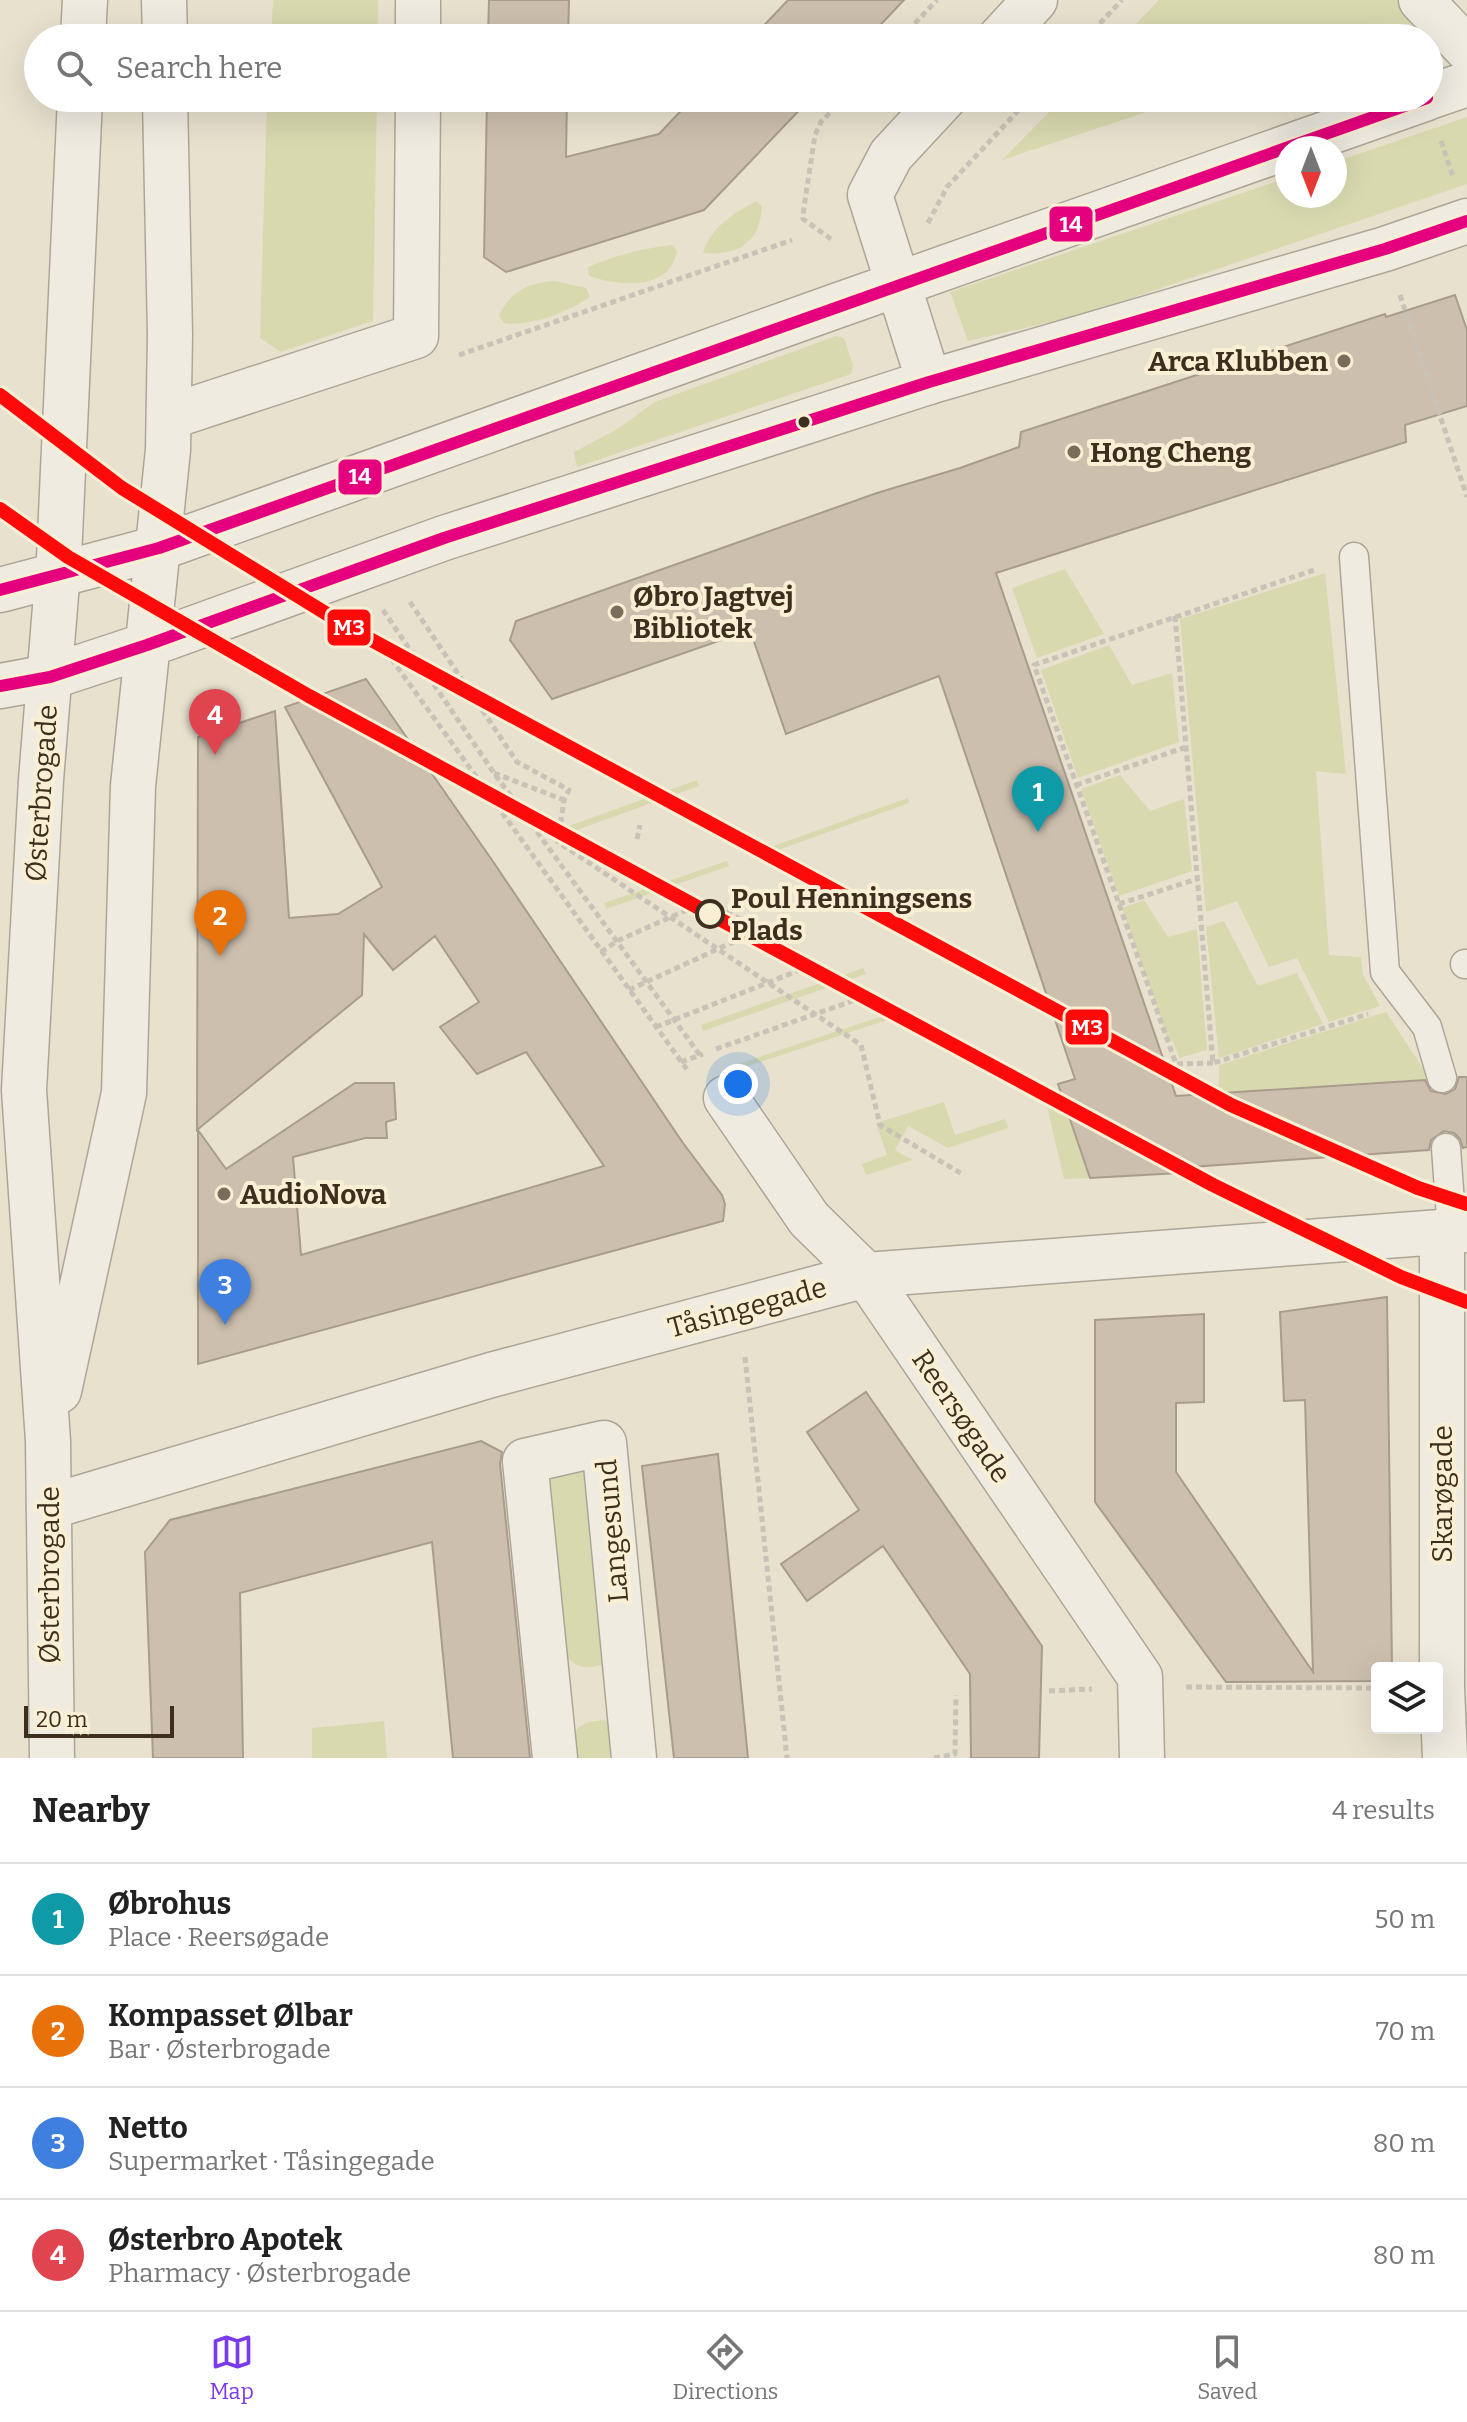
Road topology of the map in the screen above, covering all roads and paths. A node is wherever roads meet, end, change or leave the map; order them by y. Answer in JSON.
{"nodes":[{"id":1,"x":85,"y":0,"type":"edge"},
{"id":2,"x":164,"y":0,"type":"edge"},
{"id":3,"x":418,"y":0,"type":"edge"},
{"id":4,"x":937,"y":0,"type":"edge"},
{"id":5,"x":1035,"y":0,"type":"edge"},
{"id":6,"x":1122,"y":0,"type":"edge"},
{"id":7,"x":1421,"y":0,"type":"edge"},
{"id":8,"x":84,"y":24,"type":"edge"},
{"id":9,"x":165,"y":24,"type":"edge"},
{"id":10,"x":418,"y":24,"type":"edge"},
{"id":11,"x":914,"y":24,"type":"edge"},
{"id":12,"x":1013,"y":24,"type":"edge"},
{"id":13,"x":1099,"y":24,"type":"edge"},
{"id":14,"x":1467,"y":49,"type":"edge"},
{"id":15,"x":1467,"y":84,"type":"edge"},
{"id":16,"x":1443,"y":93,"type":"edge"},
{"id":17,"x":79,"y":112,"type":"edge"},
{"id":18,"x":165,"y":112,"type":"edge"},
{"id":19,"x":418,"y":112,"type":"edge"},
{"id":20,"x":931,"y":112,"type":"edge"},
{"id":21,"x":1017,"y":112,"type":"edge"},
{"id":22,"x":1388,"y":112,"type":"edge"},
{"id":23,"x":1441,"y":139,"type":"dead end"},
{"id":24,"x":1454,"y":179,"type":"dead end"},
{"id":25,"x":1467,"y":221,"type":"edge"},
{"id":26,"x":792,"y":240,"type":"dead end"},
{"id":27,"x":1385,"y":249,"type":"junction"},
{"id":28,"x":897,"y":286,"type":"junction"},
{"id":29,"x":416,"y":336,"type":"junction"},
{"id":30,"x":929,"y":382,"type":"junction"},
{"id":31,"x":169,"y":417,"type":"junction"},
{"id":32,"x":1467,"y":497,"type":"edge"},
{"id":33,"x":159,"y":548,"type":"junction"},
{"id":34,"x":1354,"y":557,"type":"joint"},
{"id":35,"x":358,"y":570,"type":"junction"},
{"id":36,"x":57,"y":577,"type":"junction"},
{"id":37,"x":0,"y":590,"type":"edge"},
{"id":38,"x":1175,"y":616,"type":"junction"},
{"id":39,"x":147,"y":645,"type":"junction"},
{"id":40,"x":50,"y":677,"type":"junction"},
{"id":41,"x":0,"y":686,"type":"edge"},
{"id":42,"x":1186,"y":747,"type":"junction"},
{"id":43,"x":494,"y":773,"type":"junction"},
{"id":44,"x":1076,"y":785,"type":"junction"},
{"id":45,"x":564,"y":800,"type":"junction"},
{"id":46,"x":640,"y":825,"type":"dead end"},
{"id":47,"x":637,"y":839,"type":"dead end"},
{"id":48,"x":1197,"y":879,"type":"junction"},
{"id":49,"x":1119,"y":904,"type":"junction"},
{"id":50,"x":759,"y":930,"type":"junction"},
{"id":51,"x":617,"y":941,"type":"junction"},
{"id":52,"x":601,"y":952,"type":"junction"},
{"id":53,"x":646,"y":981,"type":"junction"},
{"id":54,"x":629,"y":990,"type":"junction"},
{"id":55,"x":855,"y":1000,"type":"dead end"},
{"id":56,"x":1407,"y":1002,"type":"junction"},
{"id":57,"x":673,"y":1017,"type":"junction"},
{"id":58,"x":656,"y":1027,"type":"junction"},
{"id":59,"x":700,"y":1055,"type":"junction"},
{"id":60,"x":681,"y":1062,"type":"junction"},
{"id":61,"x":1213,"y":1063,"type":"junction"},
{"id":62,"x":1442,"y":1078,"type":"dead end"},
{"id":63,"x":12,"y":1090,"type":"edge"},
{"id":64,"x":726,"y":1098,"type":"junction"},
{"id":65,"x":1446,"y":1148,"type":"dead end"},
{"id":66,"x":962,"y":1174,"type":"dead end"},
{"id":67,"x":1454,"y":1231,"type":"edge"},
{"id":68,"x":866,"y":1275,"type":"junction"},
{"id":69,"x":740,"y":1309,"type":"junction"},
{"id":70,"x":48,"y":1441,"type":"junction"},
{"id":71,"x":49,"y":1507,"type":"junction"},
{"id":72,"x":1140,"y":1687,"type":"junction"},
{"id":73,"x":1371,"y":1688,"type":"edge"},
{"id":74,"x":1049,"y":1691,"type":"dead end"},
{"id":75,"x":956,"y":1695,"type":"dead end"},
{"id":76,"x":1442,"y":1757,"type":"edge"},
{"id":77,"x":52,"y":1758,"type":"edge"},
{"id":78,"x":555,"y":1758,"type":"edge"},
{"id":79,"x":634,"y":1758,"type":"edge"},
{"id":80,"x":787,"y":1758,"type":"edge"},
{"id":81,"x":934,"y":1758,"type":"edge"},
{"id":82,"x":1142,"y":1758,"type":"edge"}],
"edges":[{"from":1,"to":8,"type":"street"},
{"from":2,"to":9,"type":"street"},
{"from":3,"to":10,"type":"street"},
{"from":4,"to":11,"type":"path"},
{"from":5,"to":12,"type":"street"},
{"from":6,"to":13,"type":"path"},
{"from":7,"to":14,"type":"street"},
{"from":15,"to":16,"type":"street"},
{"from":17,"to":36,"type":"street","name":"Østerbrogade"},
{"from":18,"to":31,"type":"street","name":"Østerbrogade"},
{"from":19,"to":29,"type":"street"},
{"from":20,"to":28,"type":"street"},
{"from":21,"to":28,"type":"path"},
{"from":22,"to":28,"type":"street"},
{"from":23,"to":24,"type":"path"},
{"from":25,"to":27,"type":"street"},
{"from":26,"to":29,"type":"path"},
{"from":27,"to":30,"type":"street"},
{"from":27,"to":32,"type":"path"},
{"from":28,"to":30,"type":"street"},
{"from":28,"to":33,"type":"street"},
{"from":29,"to":31,"type":"street"},
{"from":30,"to":35,"type":"street"},
{"from":31,"to":33,"type":"street","name":"Østerbrogade"},
{"from":33,"to":36,"type":"street"},
{"from":33,"to":39,"type":"street","name":"Østerbrogade"},
{"from":34,"to":38,"type":"path"},
{"from":34,"to":56,"type":"lane"},
{"from":35,"to":39,"type":"street"},
{"from":35,"to":43,"type":"path"},
{"from":35,"to":45,"type":"path"},
{"from":35,"to":52,"type":"path"},
{"from":36,"to":37,"type":"street"},
{"from":36,"to":40,"type":"street","name":"Østerbrogade"},
{"from":38,"to":42,"type":"path"},
{"from":38,"to":44,"type":"path"},
{"from":39,"to":40,"type":"street"},
{"from":39,"to":70,"type":"street","name":"Østerbrogade"},
{"from":40,"to":41,"type":"street"},
{"from":40,"to":63,"type":"street","name":"Østerbrogade"},
{"from":42,"to":44,"type":"path"},
{"from":42,"to":48,"type":"path"},
{"from":43,"to":45,"type":"path"},
{"from":43,"to":51,"type":"path"},
{"from":44,"to":49,"type":"path"},
{"from":45,"to":66,"type":"path"},
{"from":46,"to":47,"type":"path"},
{"from":48,"to":49,"type":"path"},
{"from":48,"to":61,"type":"path"},
{"from":49,"to":61,"type":"path"},
{"from":50,"to":51,"type":"path"},
{"from":50,"to":53,"type":"path"},
{"from":50,"to":57,"type":"path"},
{"from":51,"to":52,"type":"path"},
{"from":51,"to":53,"type":"path"},
{"from":52,"to":54,"type":"path"},
{"from":53,"to":54,"type":"path"},
{"from":53,"to":57,"type":"path"},
{"from":54,"to":58,"type":"path"},
{"from":55,"to":59,"type":"path"},
{"from":56,"to":61,"type":"path"},
{"from":56,"to":62,"type":"lane"},
{"from":57,"to":58,"type":"path"},
{"from":57,"to":59,"type":"path"},
{"from":58,"to":60,"type":"path"},
{"from":59,"to":60,"type":"path"},
{"from":59,"to":64,"type":"path"},
{"from":60,"to":64,"type":"path"},
{"from":63,"to":70,"type":"street","name":"Østerbrogade"},
{"from":64,"to":68,"type":"street","name":"Reersøgade"},
{"from":65,"to":67,"type":"lane"},
{"from":67,"to":68,"type":"street","name":"Tåsingegade"},
{"from":67,"to":76,"type":"street","name":"Skarøgade"},
{"from":68,"to":69,"type":"street","name":"Tåsingegade"},
{"from":68,"to":72,"type":"street","name":"Reersøgade"},
{"from":69,"to":71,"type":"street","name":"Tåsingegade"},
{"from":69,"to":80,"type":"path"},
{"from":70,"to":71,"type":"street","name":"Østerbrogade"},
{"from":71,"to":77,"type":"street","name":"Østerbrogade"},
{"from":72,"to":73,"type":"path"},
{"from":72,"to":74,"type":"path"},
{"from":72,"to":82,"type":"street","name":"Reersøgade"},
{"from":75,"to":81,"type":"path"},
{"from":78,"to":79,"type":"street","name":"Langesund"}]}
